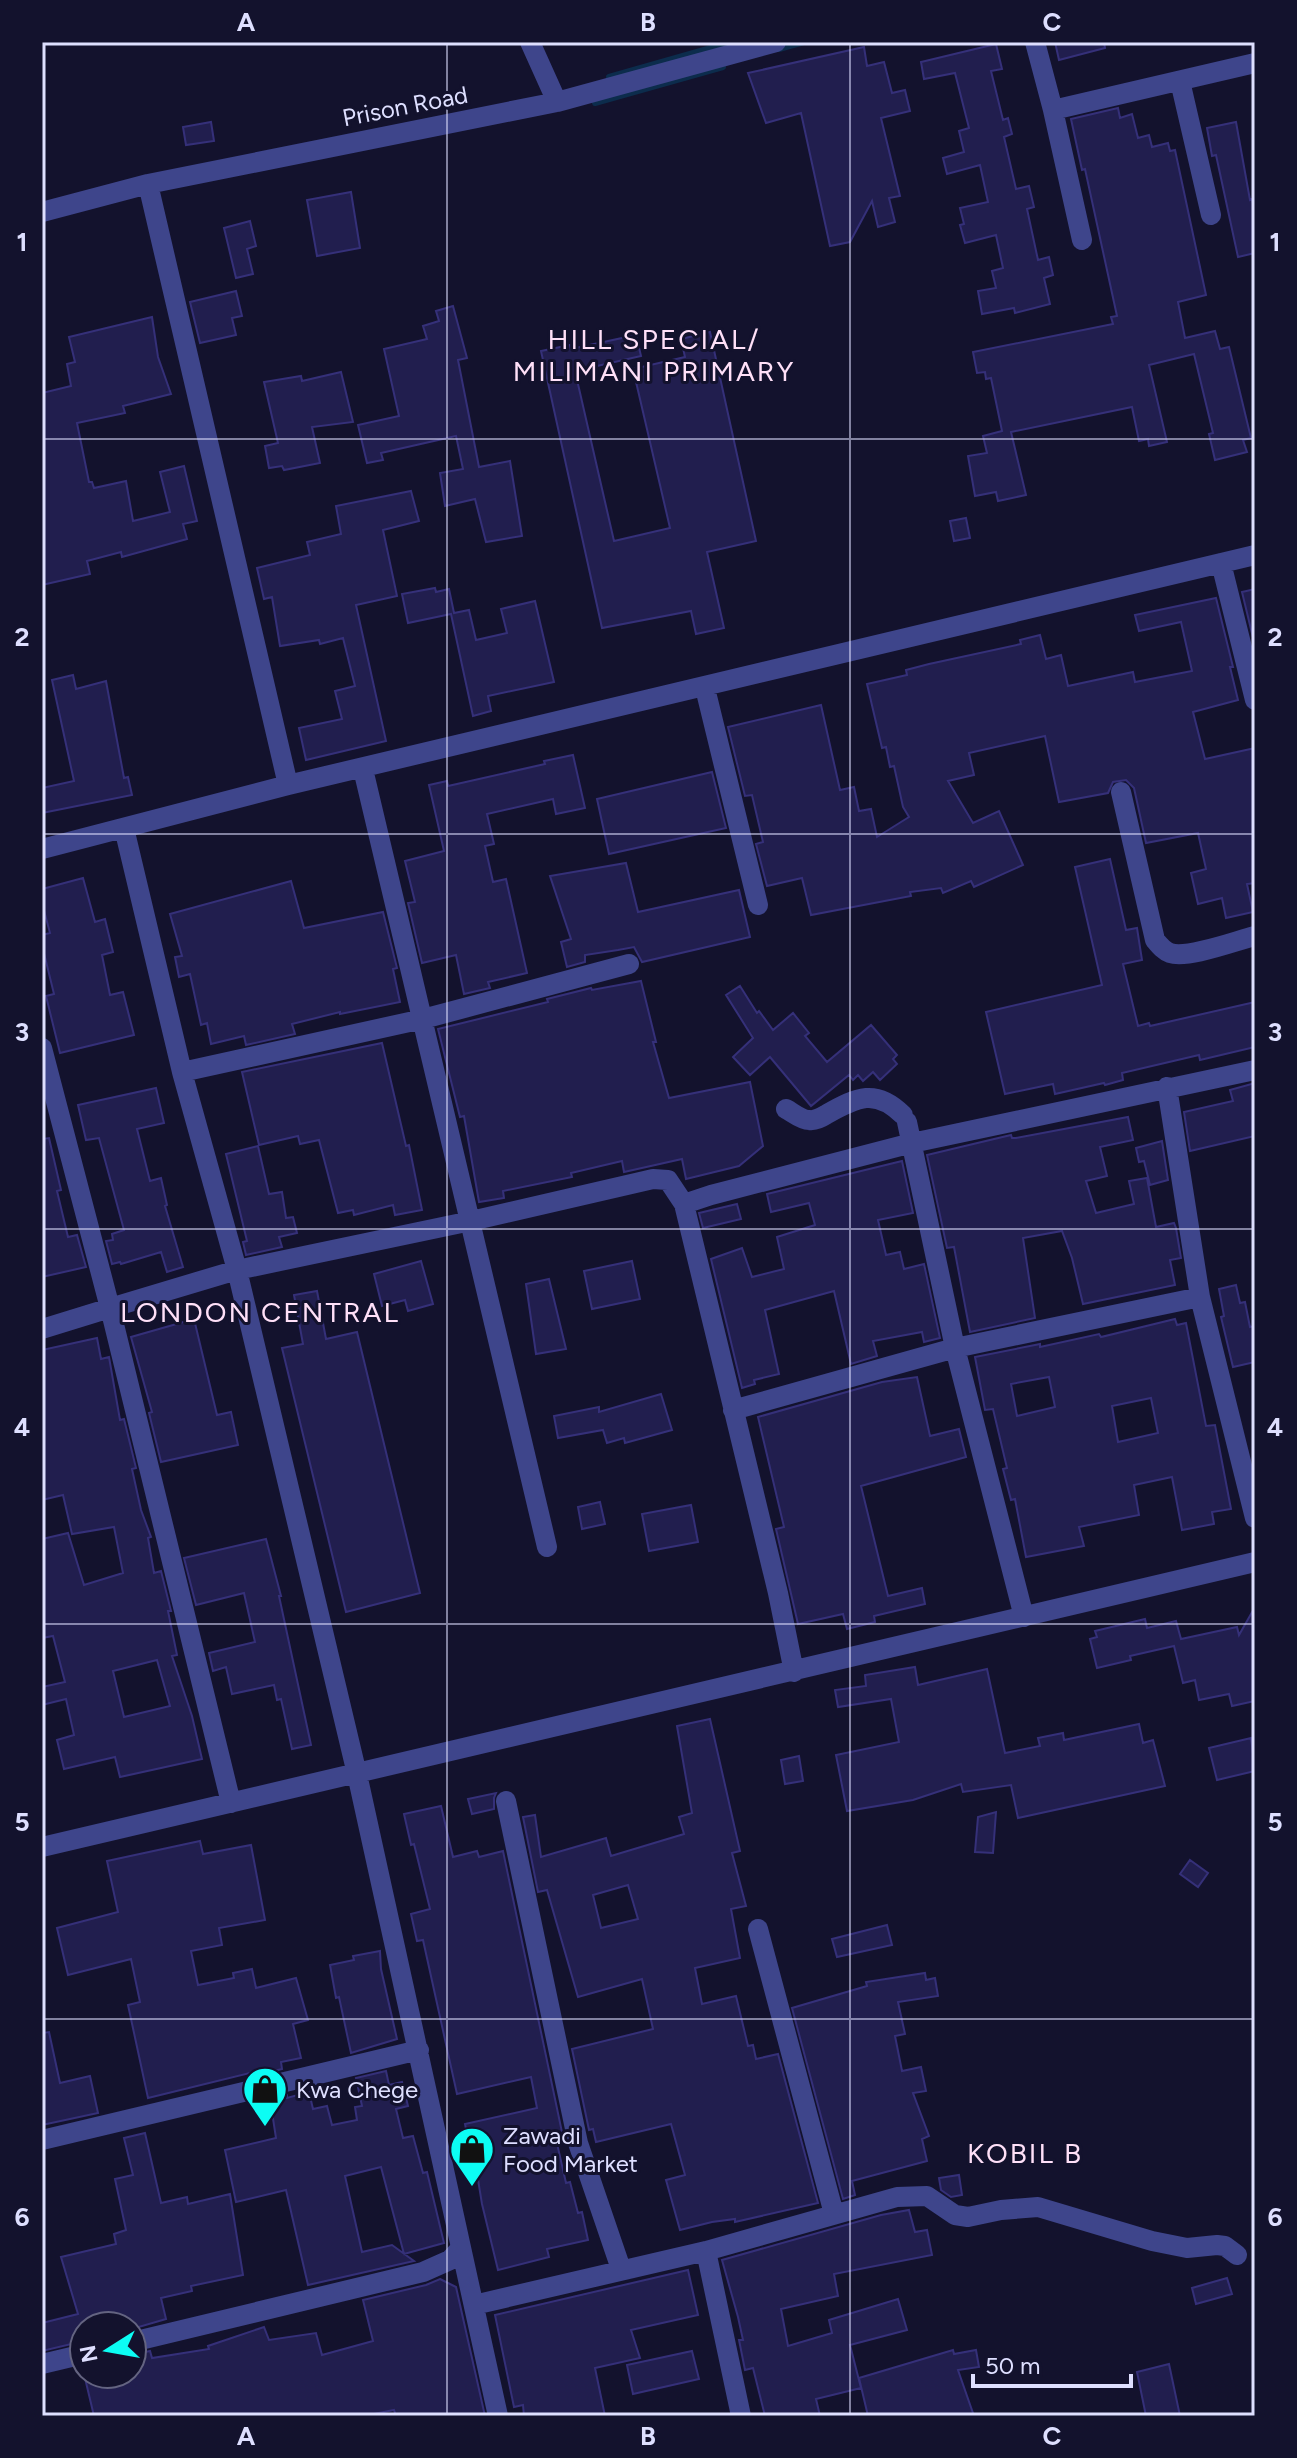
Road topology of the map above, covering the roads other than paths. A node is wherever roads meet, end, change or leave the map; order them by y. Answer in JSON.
{"nodes":[{"id":1,"x":530,"y":42,"type":"edge"},
{"id":2,"x":1035,"y":42,"type":"edge"},
{"id":3,"x":768,"y":43,"type":"edge"},
{"id":4,"x":1255,"y":63,"type":"edge"},
{"id":5,"x":1180,"y":81,"type":"junction"},
{"id":6,"x":557,"y":102,"type":"junction"},
{"id":7,"x":1053,"y":110,"type":"junction"},
{"id":8,"x":148,"y":184,"type":"junction"},
{"id":9,"x":42,"y":212,"type":"edge"},
{"id":10,"x":1211,"y":215,"type":"dead end"},
{"id":11,"x":1082,"y":240,"type":"dead end"},
{"id":12,"x":1255,"y":555,"type":"edge"},
{"id":13,"x":1221,"y":563,"type":"junction"},
{"id":14,"x":705,"y":688,"type":"junction"},
{"id":15,"x":1255,"y":700,"type":"edge"},
{"id":16,"x":363,"y":769,"type":"junction"},
{"id":17,"x":288,"y":785,"type":"junction"},
{"id":18,"x":1121,"y":792,"type":"dead end"},
{"id":19,"x":124,"y":828,"type":"junction"},
{"id":20,"x":42,"y":849,"type":"edge"},
{"id":21,"x":758,"y":905,"type":"dead end"},
{"id":22,"x":1255,"y":936,"type":"edge"},
{"id":23,"x":629,"y":964,"type":"dead end"},
{"id":24,"x":423,"y":1019,"type":"junction"},
{"id":25,"x":42,"y":1048,"type":"edge"},
{"id":26,"x":1255,"y":1070,"type":"edge"},
{"id":27,"x":182,"y":1072,"type":"junction"},
{"id":28,"x":1167,"y":1087,"type":"junction"},
{"id":29,"x":786,"y":1109,"type":"dead end"},
{"id":30,"x":912,"y":1143,"type":"junction"},
{"id":31,"x":684,"y":1204,"type":"junction"},
{"id":32,"x":471,"y":1221,"type":"junction"},
{"id":33,"x":237,"y":1270,"type":"junction"},
{"id":34,"x":1200,"y":1297,"type":"junction"},
{"id":35,"x":110,"y":1308,"type":"junction"},
{"id":36,"x":42,"y":1329,"type":"edge"},
{"id":37,"x":955,"y":1348,"type":"junction"},
{"id":38,"x":733,"y":1410,"type":"junction"},
{"id":39,"x":1255,"y":1518,"type":"edge"},
{"id":40,"x":547,"y":1547,"type":"dead end"},
{"id":41,"x":1255,"y":1562,"type":"edge"},
{"id":42,"x":1024,"y":1617,"type":"junction"},
{"id":43,"x":794,"y":1672,"type":"junction"},
{"id":44,"x":357,"y":1774,"type":"junction"},
{"id":45,"x":506,"y":1801,"type":"dead end"},
{"id":46,"x":231,"y":1803,"type":"junction"},
{"id":47,"x":42,"y":1847,"type":"edge"},
{"id":48,"x":758,"y":1929,"type":"dead end"},
{"id":49,"x":419,"y":2050,"type":"junction"},
{"id":50,"x":42,"y":2140,"type":"edge"},
{"id":51,"x":834,"y":2214,"type":"junction"},
{"id":52,"x":460,"y":2249,"type":"junction"},
{"id":53,"x":706,"y":2251,"type":"junction"},
{"id":54,"x":1237,"y":2255,"type":"dead end"},
{"id":55,"x":621,"y":2269,"type":"junction"},
{"id":56,"x":474,"y":2305,"type":"junction"},
{"id":57,"x":148,"y":2338,"type":"edge"},
{"id":58,"x":68,"y":2358,"type":"edge"},
{"id":59,"x":42,"y":2364,"type":"edge"},
{"id":60,"x":498,"y":2416,"type":"edge"},
{"id":61,"x":741,"y":2416,"type":"edge"}],
"edges":[{"from":1,"to":6,"type":"street"},
{"from":2,"to":7,"type":"street"},
{"from":3,"to":6,"type":"street","name":"Prison Road"},
{"from":4,"to":5,"type":"street"},
{"from":5,"to":7,"type":"street"},
{"from":5,"to":10,"type":"street"},
{"from":6,"to":8,"type":"street","name":"Prison Road"},
{"from":7,"to":11,"type":"street"},
{"from":8,"to":9,"type":"street","name":"Prison Road"},
{"from":8,"to":17,"type":"street"},
{"from":12,"to":13,"type":"street"},
{"from":13,"to":14,"type":"street"},
{"from":13,"to":15,"type":"street"},
{"from":14,"to":16,"type":"street"},
{"from":14,"to":21,"type":"street"},
{"from":16,"to":17,"type":"street"},
{"from":16,"to":24,"type":"street"},
{"from":17,"to":19,"type":"street"},
{"from":18,"to":22,"type":"street"},
{"from":19,"to":20,"type":"street"},
{"from":19,"to":27,"type":"street"},
{"from":23,"to":24,"type":"street"},
{"from":24,"to":27,"type":"street"},
{"from":24,"to":32,"type":"street"},
{"from":25,"to":35,"type":"street"},
{"from":26,"to":28,"type":"street"},
{"from":27,"to":33,"type":"street"},
{"from":28,"to":30,"type":"street"},
{"from":28,"to":34,"type":"street"},
{"from":29,"to":30,"type":"street"},
{"from":30,"to":31,"type":"street"},
{"from":30,"to":37,"type":"street"},
{"from":31,"to":32,"type":"street"},
{"from":31,"to":38,"type":"street"},
{"from":32,"to":33,"type":"street"},
{"from":32,"to":40,"type":"street"},
{"from":33,"to":35,"type":"street"},
{"from":33,"to":44,"type":"street"},
{"from":34,"to":37,"type":"street"},
{"from":34,"to":39,"type":"street"},
{"from":35,"to":36,"type":"street"},
{"from":35,"to":46,"type":"street"},
{"from":37,"to":38,"type":"street"},
{"from":37,"to":42,"type":"street"},
{"from":38,"to":43,"type":"street"},
{"from":41,"to":42,"type":"street"},
{"from":42,"to":43,"type":"street"},
{"from":43,"to":44,"type":"street"},
{"from":44,"to":46,"type":"street"},
{"from":44,"to":49,"type":"street"},
{"from":45,"to":55,"type":"street"},
{"from":46,"to":47,"type":"street"},
{"from":48,"to":51,"type":"street"},
{"from":49,"to":50,"type":"street"},
{"from":49,"to":52,"type":"street"},
{"from":51,"to":53,"type":"street"},
{"from":51,"to":54,"type":"street"},
{"from":52,"to":56,"type":"street"},
{"from":52,"to":57,"type":"street"},
{"from":53,"to":55,"type":"street"},
{"from":53,"to":61,"type":"street"},
{"from":55,"to":56,"type":"street"},
{"from":56,"to":60,"type":"street"},
{"from":58,"to":59,"type":"street"}]}
